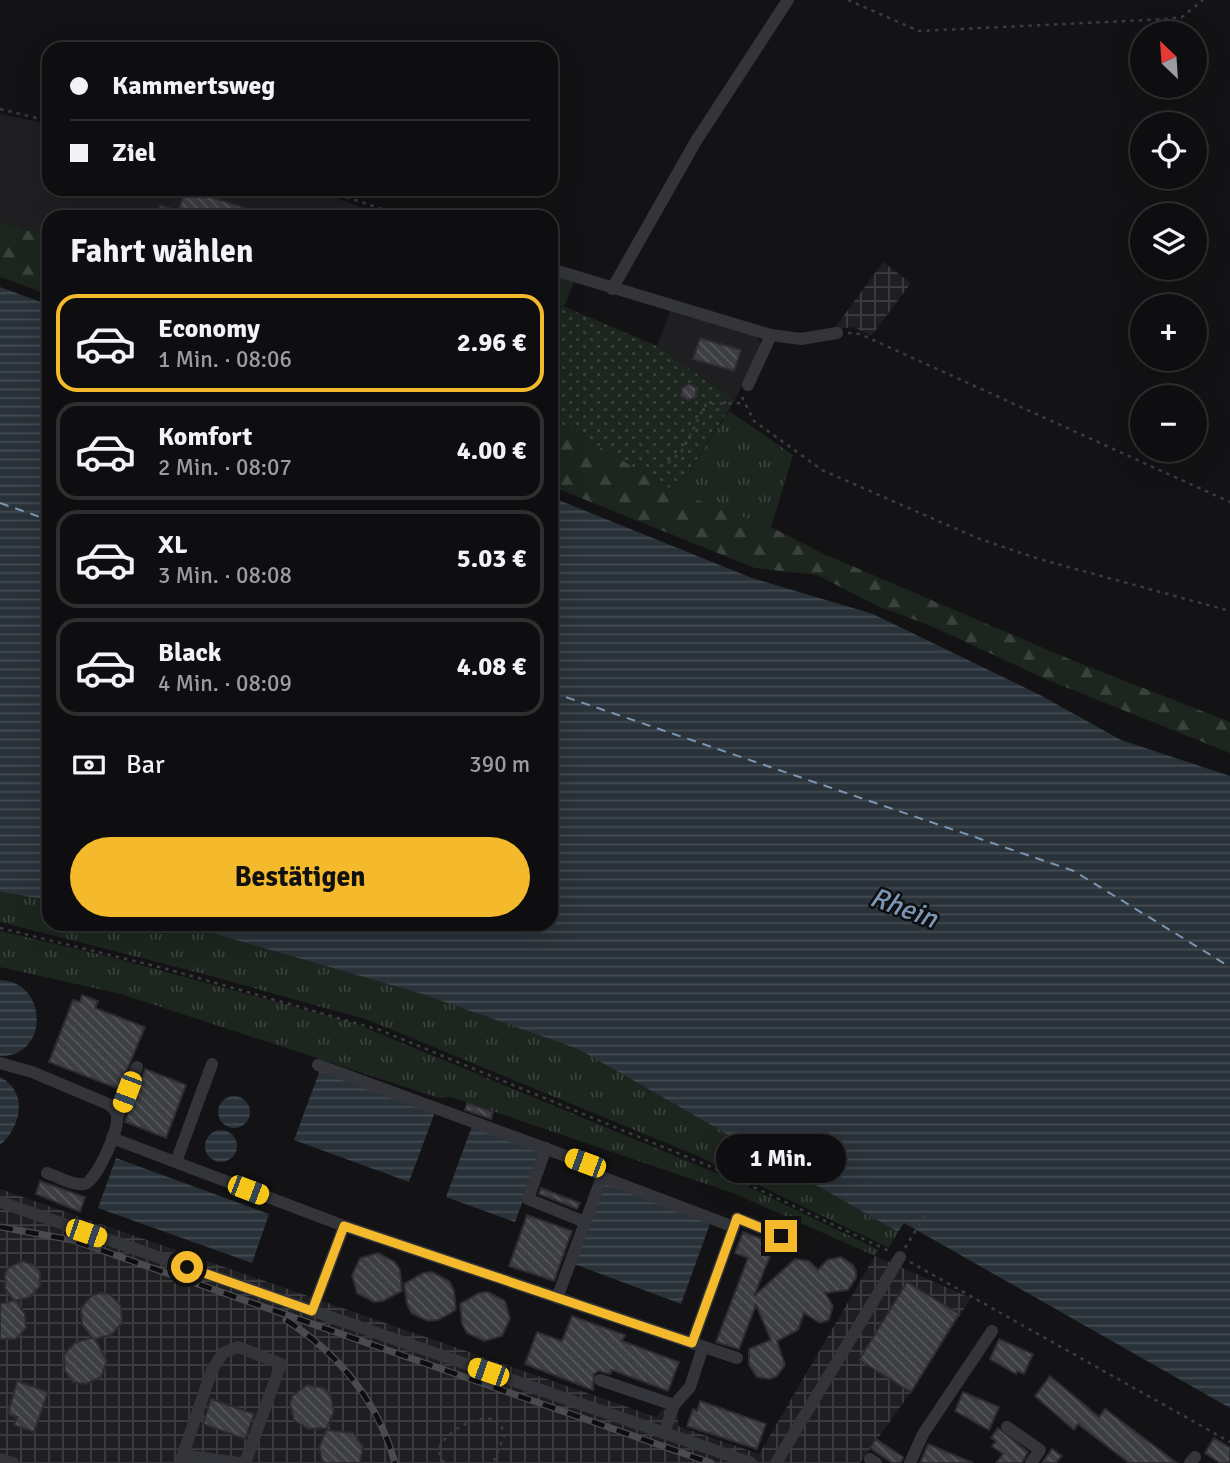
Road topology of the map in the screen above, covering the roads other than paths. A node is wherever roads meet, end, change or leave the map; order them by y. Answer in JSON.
{"nodes":[{"id":1,"x":788,"y":0,"type":"edge"},
{"id":2,"x":558,"y":271,"type":"edge"},
{"id":3,"x":612,"y":289,"type":"junction"},
{"id":4,"x":837,"y":333,"type":"road end"},
{"id":5,"x":771,"y":335,"type":"junction"},
{"id":6,"x":748,"y":384,"type":"road end"},
{"id":7,"x":0,"y":1063,"type":"edge"},
{"id":8,"x":212,"y":1064,"type":"dead end"},
{"id":9,"x":318,"y":1065,"type":"dead end"},
{"id":10,"x":136,"y":1067,"type":"dead end"},
{"id":11,"x":117,"y":1118,"type":"junction"},
{"id":12,"x":112,"y":1138,"type":"junction"},
{"id":13,"x":546,"y":1148,"type":"junction"},
{"id":14,"x":176,"y":1162,"type":"junction"},
{"id":15,"x":47,"y":1173,"type":"dead end"},
{"id":16,"x":602,"y":1177,"type":"junction"},
{"id":17,"x":0,"y":1202,"type":"edge"},
{"id":18,"x":585,"y":1222,"type":"junction"},
{"id":19,"x":344,"y":1226,"type":"junction"},
{"id":20,"x":734,"y":1227,"type":"junction"},
{"id":21,"x":779,"y":1246,"type":"dead end"},
{"id":22,"x":900,"y":1257,"type":"road end"},
{"id":23,"x":557,"y":1298,"type":"junction"},
{"id":24,"x":312,"y":1311,"type":"junction"},
{"id":25,"x":992,"y":1331,"type":"dead end"},
{"id":26,"x":698,"y":1345,"type":"junction"},
{"id":27,"x":737,"y":1358,"type":"dead end"},
{"id":28,"x":600,"y":1380,"type":"dead end"},
{"id":29,"x":674,"y":1405,"type":"junction"},
{"id":30,"x":1007,"y":1427,"type":"dead end"},
{"id":31,"x":664,"y":1433,"type":"junction"},
{"id":32,"x":0,"y":1459,"type":"edge"},
{"id":33,"x":13,"y":1463,"type":"edge"},
{"id":34,"x":183,"y":1463,"type":"edge"},
{"id":35,"x":239,"y":1463,"type":"edge"},
{"id":36,"x":245,"y":1463,"type":"edge"},
{"id":37,"x":751,"y":1463,"type":"edge"},
{"id":38,"x":776,"y":1463,"type":"edge"},
{"id":39,"x":910,"y":1463,"type":"edge"},
{"id":40,"x":1031,"y":1463,"type":"edge"}],
"edges":[{"from":1,"to":3,"type":"street"},
{"from":2,"to":3,"type":"street"},
{"from":3,"to":5,"type":"street"},
{"from":4,"to":5,"type":"street"},
{"from":5,"to":6,"type":"street"},
{"from":7,"to":11,"type":"street"},
{"from":8,"to":14,"type":"street"},
{"from":9,"to":13,"type":"street"},
{"from":10,"to":11,"type":"street"},
{"from":11,"to":12,"type":"street"},
{"from":12,"to":14,"type":"street"},
{"from":12,"to":15,"type":"street"},
{"from":13,"to":16,"type":"street"},
{"from":13,"to":18,"type":"street"},
{"from":14,"to":19,"type":"street"},
{"from":16,"to":18,"type":"street"},
{"from":16,"to":20,"type":"street"},
{"from":17,"to":24,"type":"street"},
{"from":18,"to":23,"type":"street"},
{"from":19,"to":23,"type":"street"},
{"from":19,"to":24,"type":"street"},
{"from":20,"to":21,"type":"street"},
{"from":20,"to":26,"type":"street"},
{"from":22,"to":38,"type":"street"},
{"from":23,"to":26,"type":"street"},
{"from":24,"to":31,"type":"street"},
{"from":25,"to":39,"type":"street"},
{"from":26,"to":27,"type":"street"},
{"from":26,"to":29,"type":"street"},
{"from":28,"to":29,"type":"street"},
{"from":29,"to":31,"type":"street"},
{"from":30,"to":40,"type":"street"},
{"from":31,"to":37,"type":"street"},
{"from":32,"to":33,"type":"street"},
{"from":34,"to":35,"type":"street"},
{"from":34,"to":36,"type":"street"}]}
